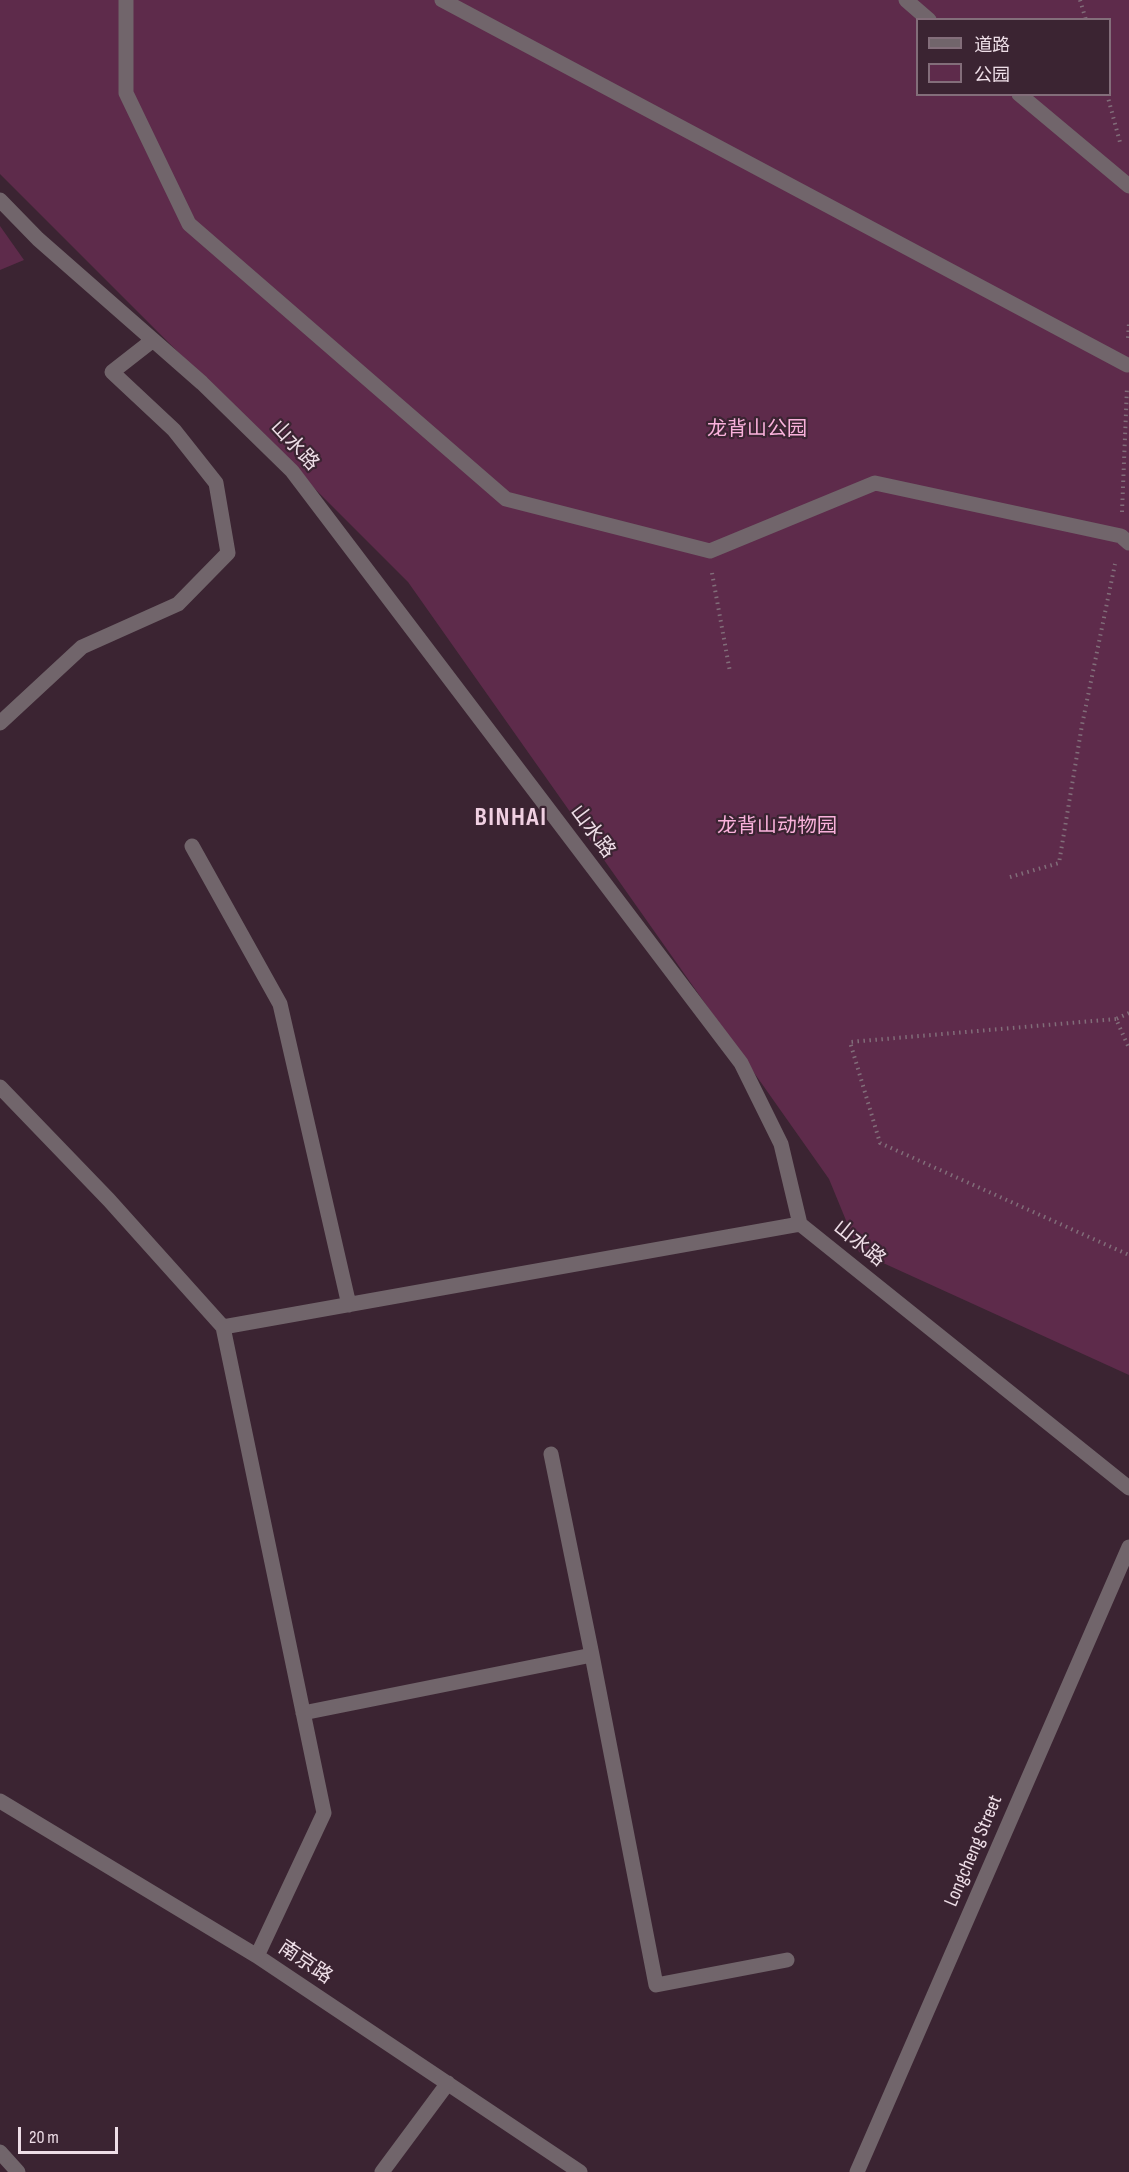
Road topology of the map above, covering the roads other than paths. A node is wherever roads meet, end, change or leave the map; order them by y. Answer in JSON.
{"nodes":[{"id":1,"x":126,"y":0,"type":"edge"},
{"id":2,"x":442,"y":0,"type":"edge"},
{"id":3,"x":906,"y":0,"type":"edge"},
{"id":4,"x":928,"y":18,"type":"edge"},
{"id":5,"x":1021,"y":96,"type":"edge"},
{"id":6,"x":1129,"y":186,"type":"edge"},
{"id":7,"x":0,"y":201,"type":"edge"},
{"id":8,"x":153,"y":340,"type":"junction"},
{"id":9,"x":1127,"y":365,"type":"road end"},
{"id":10,"x":1125,"y":540,"type":"edge"},
{"id":11,"x":0,"y":723,"type":"edge"},
{"id":12,"x":192,"y":846,"type":"dead end"},
{"id":13,"x":0,"y":1087,"type":"edge"},
{"id":14,"x":800,"y":1224,"type":"junction"},
{"id":15,"x":349,"y":1305,"type":"junction"},
{"id":16,"x":223,"y":1327,"type":"junction"},
{"id":17,"x":551,"y":1454,"type":"dead end"},
{"id":18,"x":1129,"y":1488,"type":"edge"},
{"id":19,"x":1129,"y":1547,"type":"edge"},
{"id":20,"x":592,"y":1655,"type":"junction"},
{"id":21,"x":303,"y":1713,"type":"junction"},
{"id":22,"x":0,"y":1801,"type":"edge"},
{"id":23,"x":256,"y":1956,"type":"junction"},
{"id":24,"x":788,"y":1960,"type":"dead end"},
{"id":25,"x":448,"y":2084,"type":"junction"},
{"id":26,"x":0,"y":2152,"type":"edge"},
{"id":27,"x":18,"y":2172,"type":"edge"},
{"id":28,"x":382,"y":2172,"type":"edge"},
{"id":29,"x":580,"y":2172,"type":"edge"},
{"id":30,"x":857,"y":2172,"type":"edge"}],
"edges":[{"from":1,"to":10,"type":"street"},
{"from":2,"to":9,"type":"street"},
{"from":3,"to":4,"type":"street"},
{"from":5,"to":6,"type":"street"},
{"from":7,"to":8,"type":"street","name":"山水路"},
{"from":8,"to":11,"type":"street"},
{"from":8,"to":14,"type":"street","name":"山水路"},
{"from":12,"to":15,"type":"street"},
{"from":13,"to":16,"type":"street"},
{"from":14,"to":15,"type":"street"},
{"from":14,"to":18,"type":"street","name":"山水路"},
{"from":15,"to":16,"type":"street"},
{"from":16,"to":21,"type":"street"},
{"from":17,"to":20,"type":"street"},
{"from":19,"to":30,"type":"street","name":"Longcheng Street"},
{"from":20,"to":21,"type":"street"},
{"from":20,"to":24,"type":"street"},
{"from":21,"to":23,"type":"street"},
{"from":22,"to":23,"type":"street","name":"南京路"},
{"from":23,"to":25,"type":"street","name":"南京路"},
{"from":25,"to":28,"type":"street"},
{"from":25,"to":29,"type":"street","name":"南京路"},
{"from":26,"to":27,"type":"street"}]}
